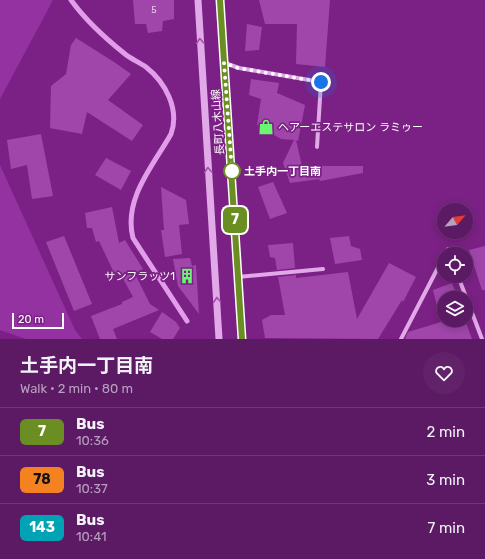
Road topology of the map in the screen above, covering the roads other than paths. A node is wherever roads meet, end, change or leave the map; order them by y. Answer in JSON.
{"nodes":[{"id":1,"x":198,"y":0,"type":"edge"},
{"id":2,"x":220,"y":0,"type":"edge"},
{"id":3,"x":224,"y":63,"type":"junction"},
{"id":4,"x":317,"y":147,"type":"dead end"},
{"id":5,"x":323,"y":270,"type":"dead end"},
{"id":6,"x":437,"y":270,"type":"edge"},
{"id":7,"x":238,"y":277,"type":"junction"},
{"id":8,"x":461,"y":283,"type":"edge"},
{"id":9,"x":219,"y":339,"type":"edge"},
{"id":10,"x":242,"y":339,"type":"edge"},
{"id":11,"x":401,"y":339,"type":"edge"},
{"id":12,"x":482,"y":339,"type":"edge"}],
"edges":[{"from":9,"to":1,"type":"street","one_way":true},
{"from":2,"to":3,"type":"street","name":"長町八木山線"},
{"from":3,"to":4,"type":"street"},
{"from":3,"to":7,"type":"street","name":"長町八木山線"},
{"from":5,"to":7,"type":"street"},
{"from":6,"to":11,"type":"street"},
{"from":7,"to":10,"type":"street","name":"長町八木山線"},
{"from":8,"to":12,"type":"street"}]}
